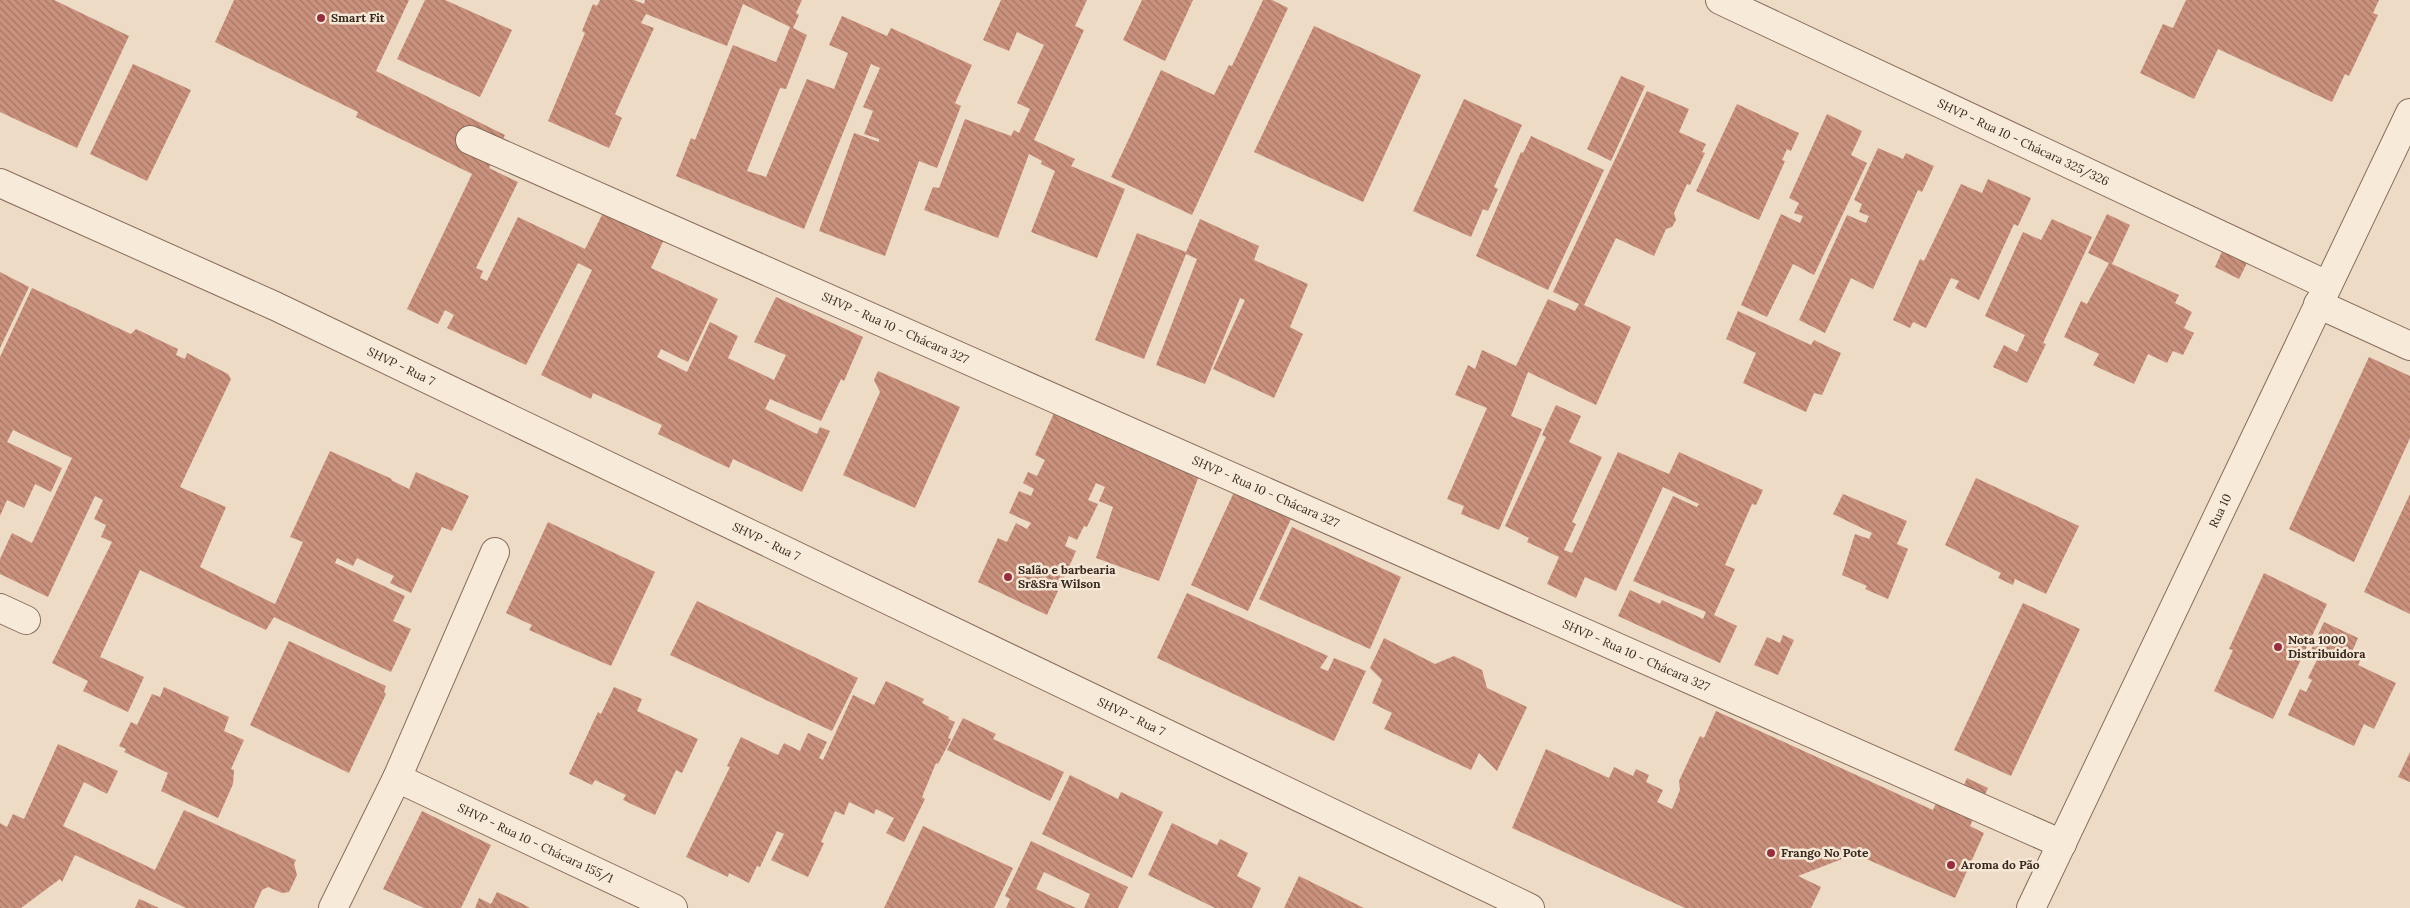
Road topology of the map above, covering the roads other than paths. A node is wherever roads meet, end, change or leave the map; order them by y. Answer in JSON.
{"nodes":[{"id":1,"x":1720,"y":0,"type":"edge"},
{"id":2,"x":2410,"y":113,"type":"edge"},
{"id":3,"x":470,"y":140,"type":"dead end"},
{"id":4,"x":0,"y":183,"type":"edge"},
{"id":5,"x":2323,"y":295,"type":"junction"},
{"id":6,"x":2410,"y":346,"type":"edge"},
{"id":7,"x":495,"y":552,"type":"dead end"},
{"id":8,"x":0,"y":608,"type":"edge"},
{"id":9,"x":26,"y":620,"type":"dead end"},
{"id":10,"x":397,"y":778,"type":"junction"},
{"id":11,"x":2062,"y":844,"type":"junction"},
{"id":12,"x":333,"y":908,"type":"edge"},
{"id":13,"x":672,"y":908,"type":"edge"},
{"id":14,"x":1530,"y":908,"type":"edge"},
{"id":15,"x":2031,"y":908,"type":"edge"}],
"edges":[{"from":1,"to":5,"type":"street","name":"SHVP - Rua 10 - Chácara 325/326"},
{"from":2,"to":5,"type":"street","name":"Rua 10"},
{"from":3,"to":11,"type":"street","name":"SHVP - Rua 10 - Chácara 327"},
{"from":4,"to":14,"type":"street","name":"SHVP - Rua 7"},
{"from":5,"to":6,"type":"street","name":"SHVP - Rua 10 - Chácara 325/326"},
{"from":5,"to":11,"type":"street","name":"Rua 10"},
{"from":7,"to":10,"type":"street"},
{"from":8,"to":9,"type":"street"},
{"from":10,"to":12,"type":"street"},
{"from":10,"to":13,"type":"street","name":"SHVP - Rua 10 - Chácara 155/1"},
{"from":11,"to":15,"type":"street","name":"Rua 10"}]}
